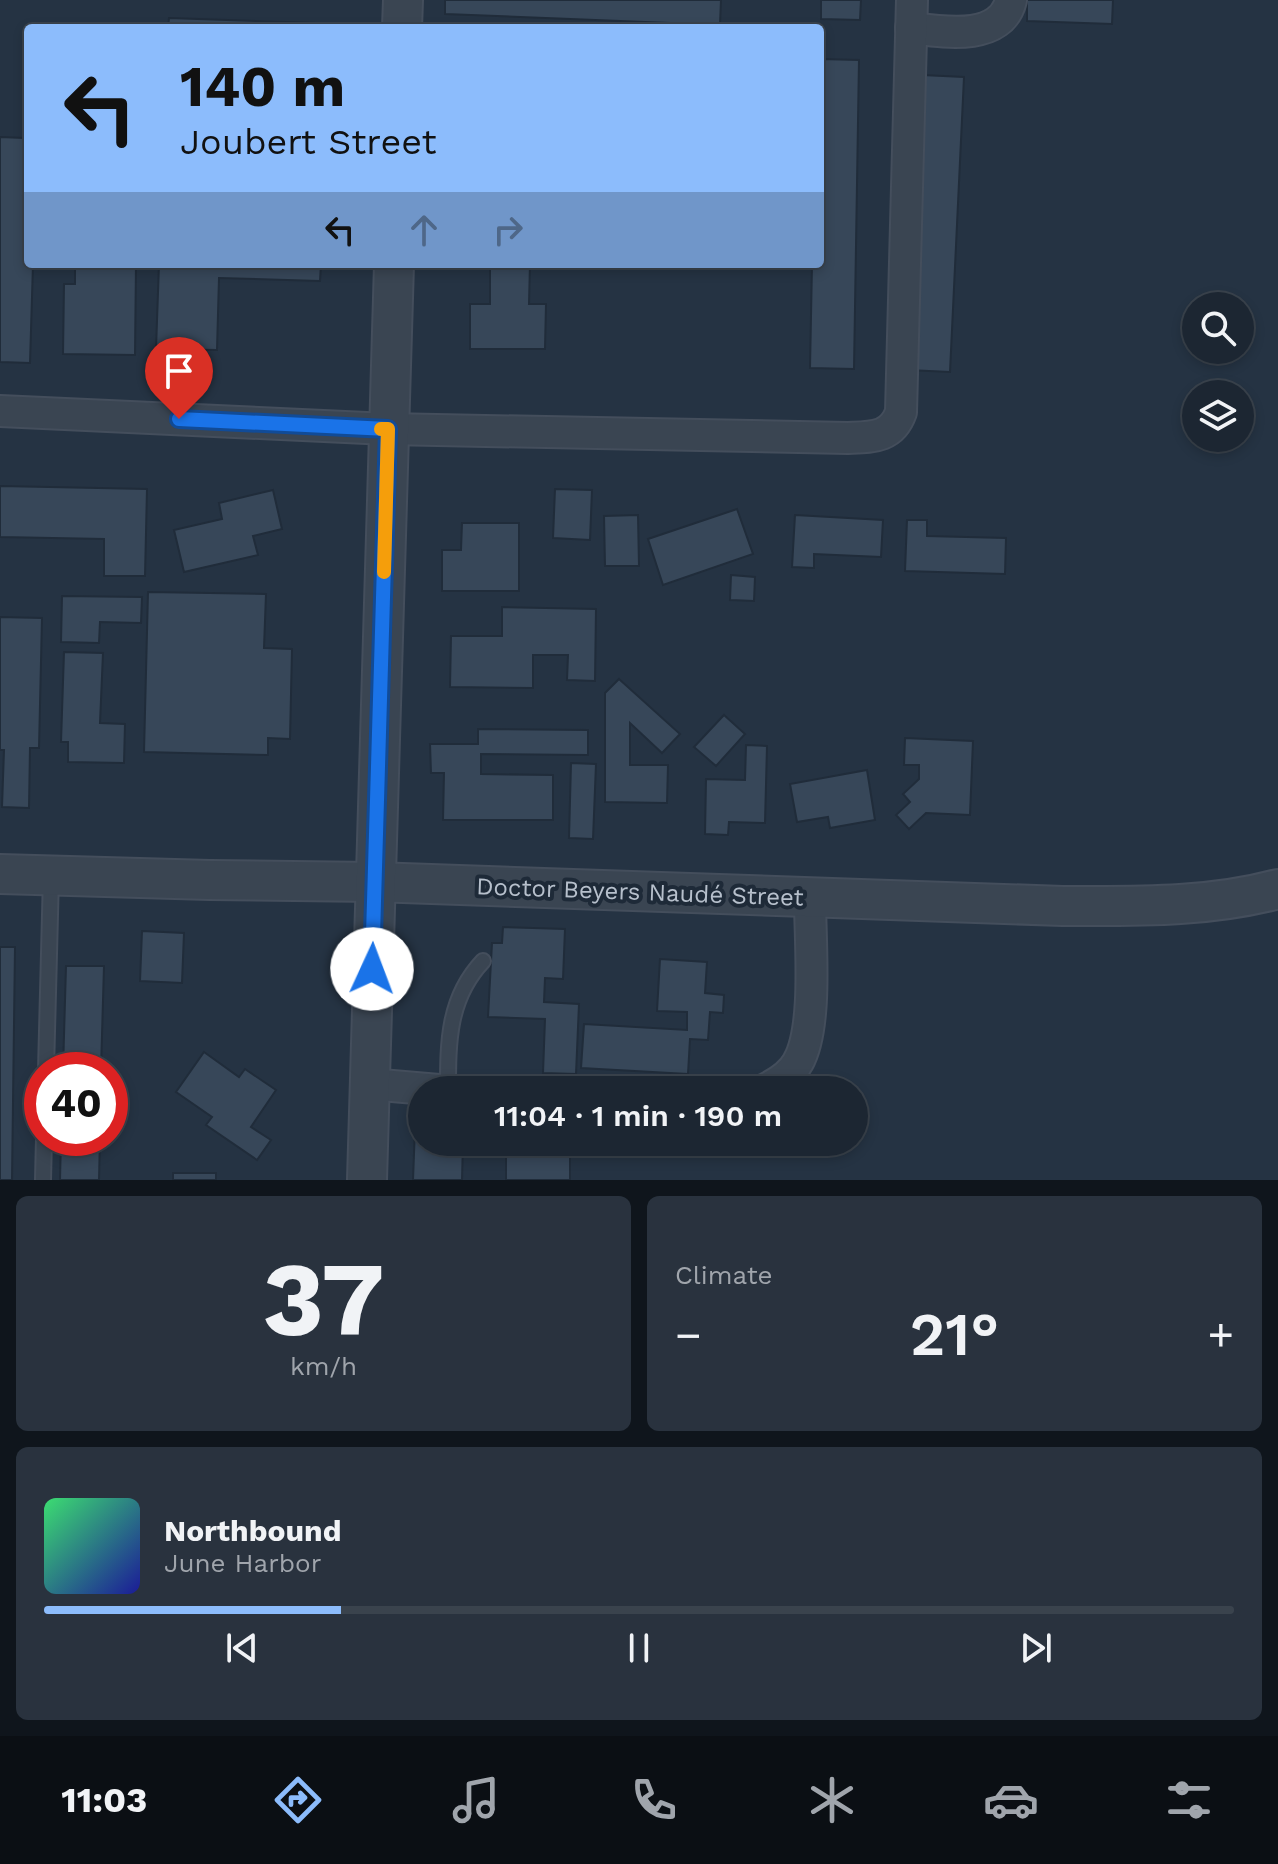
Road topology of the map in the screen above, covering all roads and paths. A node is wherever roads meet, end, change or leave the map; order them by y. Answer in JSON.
{"nodes":[{"id":1,"x":403,"y":0,"type":"edge"},
{"id":2,"x":1011,"y":0,"type":"edge"},
{"id":3,"x":911,"y":14,"type":"edge"},
{"id":4,"x":402,"y":24,"type":"edge"},
{"id":5,"x":394,"y":268,"type":"edge"},
{"id":6,"x":0,"y":411,"type":"edge"},
{"id":7,"x":388,"y":429,"type":"junction"},
{"id":8,"x":0,"y":874,"type":"edge"},
{"id":9,"x":51,"y":876,"type":"junction"},
{"id":10,"x":374,"y":882,"type":"junction"},
{"id":11,"x":1278,"y":889,"type":"edge"},
{"id":12,"x":810,"y":899,"type":"junction"},
{"id":13,"x":483,"y":961,"type":"dead end"},
{"id":14,"x":46,"y":1052,"type":"edge"},
{"id":15,"x":448,"y":1076,"type":"edge"},
{"id":16,"x":786,"y":1076,"type":"edge"},
{"id":17,"x":369,"y":1084,"type":"junction"},
{"id":18,"x":408,"y":1087,"type":"edge"},
{"id":19,"x":44,"y":1156,"type":"edge"},
{"id":20,"x":43,"y":1180,"type":"edge"},
{"id":21,"x":367,"y":1180,"type":"edge"}],
"edges":[{"from":1,"to":4,"type":"street"},
{"from":2,"to":3,"type":"street"},
{"from":3,"to":7,"type":"street"},
{"from":5,"to":7,"type":"street"},
{"from":6,"to":7,"type":"street"},
{"from":7,"to":10,"type":"street"},
{"from":8,"to":9,"type":"street","name":"Doctor Beyers Naudé Street"},
{"from":9,"to":10,"type":"street","name":"Doctor Beyers Naudé Street"},
{"from":9,"to":14,"type":"lane"},
{"from":10,"to":12,"type":"street","name":"Doctor Beyers Naudé Street"},
{"from":10,"to":17,"type":"street"},
{"from":11,"to":12,"type":"street","name":"Doctor Beyers Naudé Street"},
{"from":12,"to":16,"type":"street"},
{"from":13,"to":15,"type":"lane"},
{"from":17,"to":18,"type":"street"},
{"from":17,"to":21,"type":"street"},
{"from":19,"to":20,"type":"lane"}]}
